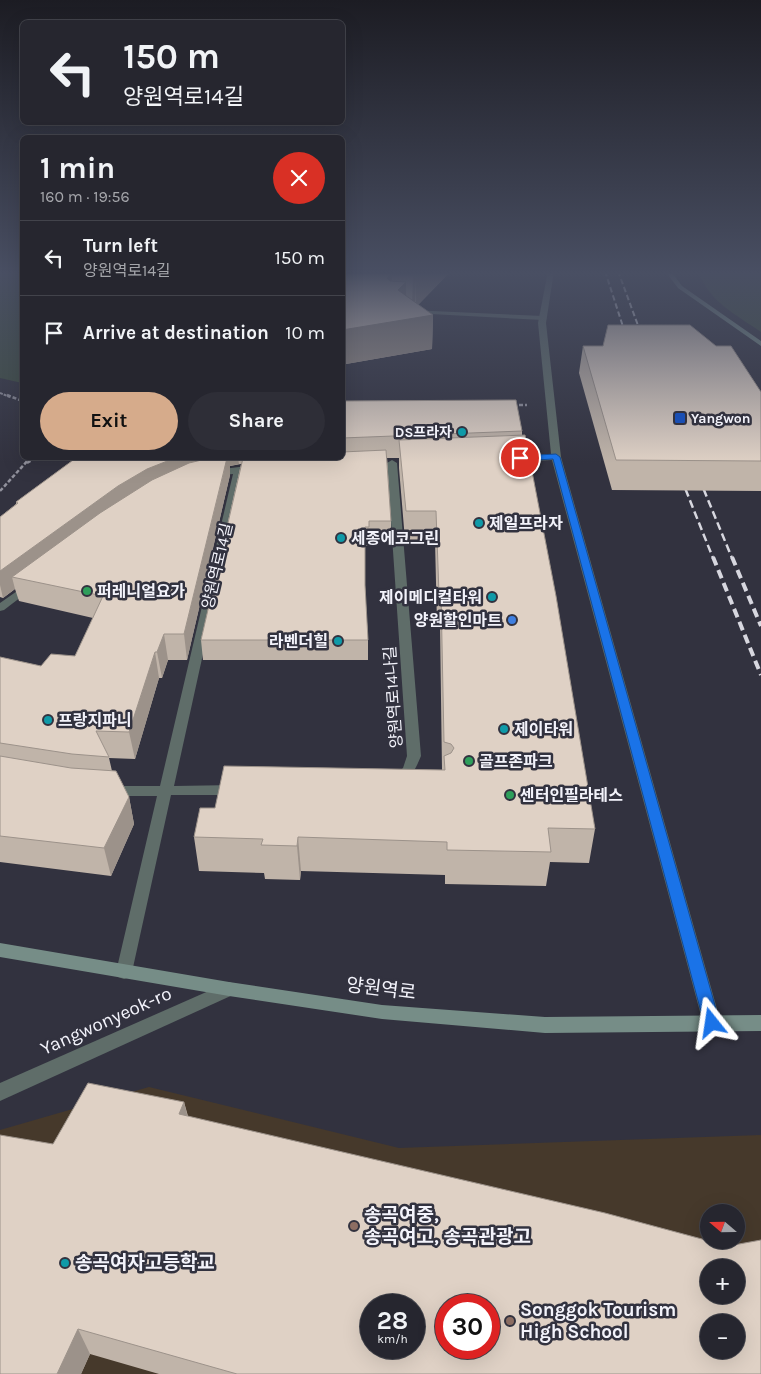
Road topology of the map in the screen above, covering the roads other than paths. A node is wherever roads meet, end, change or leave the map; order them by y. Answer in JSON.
{"nodes":[{"id":1,"x":543,"y":335,"type":"edge"},
{"id":2,"x":748,"y":335,"type":"edge"},
{"id":3,"x":761,"y":344,"type":"edge"},
{"id":4,"x":556,"y":457,"type":"junction"},
{"id":5,"x":508,"y":459,"type":"edge"},
{"id":6,"x":392,"y":463,"type":"dead end"},
{"id":7,"x":240,"y":468,"type":"junction"},
{"id":8,"x":268,"y":468,"type":"edge"},
{"id":9,"x":202,"y":476,"type":"edge"},
{"id":10,"x":40,"y":578,"type":"edge"},
{"id":11,"x":0,"y":608,"type":"edge"},
{"id":12,"x":396,"y":781,"type":"junction"},
{"id":13,"x":414,"y":782,"type":"edge"},
{"id":14,"x":382,"y":788,"type":"edge"},
{"id":15,"x":97,"y":790,"type":"edge"},
{"id":16,"x":166,"y":790,"type":"junction"},
{"id":17,"x":251,"y":790,"type":"edge"},
{"id":18,"x":0,"y":950,"type":"edge"},
{"id":19,"x":124,"y":972,"type":"junction"},
{"id":20,"x":229,"y":989,"type":"junction"},
{"id":21,"x":712,"y":1023,"type":"junction"},
{"id":22,"x":761,"y":1023,"type":"edge"},
{"id":23,"x":0,"y":1092,"type":"edge"}],
"edges":[{"from":1,"to":4,"type":"street"},
{"from":2,"to":3,"type":"street"},
{"from":4,"to":5,"type":"street"},
{"from":4,"to":21,"type":"street"},
{"from":6,"to":12,"type":"street","name":"양원역로14나길"},
{"from":7,"to":8,"type":"street"},
{"from":7,"to":9,"type":"street"},
{"from":7,"to":16,"type":"street","name":"양원역로14길"},
{"from":10,"to":11,"type":"street"},
{"from":12,"to":13,"type":"street"},
{"from":12,"to":14,"type":"street","name":"양원역로14나길"},
{"from":15,"to":16,"type":"street"},
{"from":16,"to":17,"type":"street"},
{"from":16,"to":19,"type":"street","name":"양원역로14길"},
{"from":18,"to":19,"type":"street","name":"양원역로"},
{"from":19,"to":20,"type":"street","name":"양원역로"},
{"from":20,"to":21,"type":"street","name":"양원역로"},
{"from":20,"to":23,"type":"street","name":"Yangwonyeok-ro"},
{"from":21,"to":22,"type":"street","name":"양원역로"}]}
